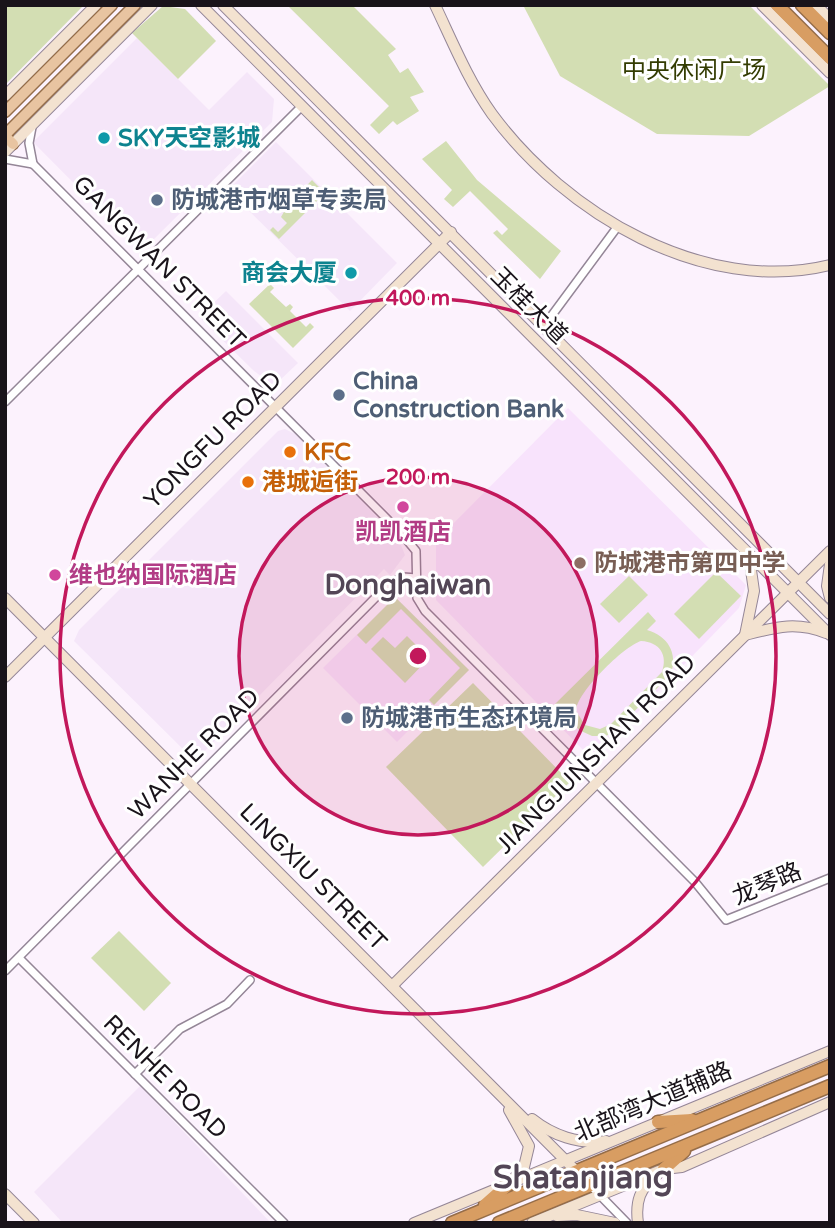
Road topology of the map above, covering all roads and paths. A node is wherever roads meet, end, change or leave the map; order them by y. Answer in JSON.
{"nodes":[{"id":1,"x":96,"y":5,"type":"edge"},
{"id":2,"x":112,"y":5,"type":"edge"},
{"id":3,"x":135,"y":5,"type":"edge"},
{"id":4,"x":152,"y":5,"type":"edge"},
{"id":5,"x":201,"y":5,"type":"edge"},
{"id":6,"x":223,"y":5,"type":"edge"},
{"id":7,"x":435,"y":5,"type":"edge"},
{"id":8,"x":762,"y":5,"type":"edge"},
{"id":9,"x":777,"y":5,"type":"edge"},
{"id":10,"x":802,"y":5,"type":"edge"},
{"id":11,"x":816,"y":5,"type":"edge"},
{"id":12,"x":830,"y":19,"type":"edge"},
{"id":13,"x":830,"y":33,"type":"edge"},
{"id":14,"x":830,"y":58,"type":"edge"},
{"id":15,"x":830,"y":73,"type":"edge"},
{"id":16,"x":5,"y":96,"type":"edge"},
{"id":17,"x":301,"y":107,"type":"junction"},
{"id":18,"x":5,"y":112,"type":"edge"},
{"id":19,"x":32,"y":125,"type":"junction"},
{"id":20,"x":7,"y":142,"type":"edge"},
{"id":21,"x":5,"y":159,"type":"edge"},
{"id":22,"x":33,"y":164,"type":"junction"},
{"id":23,"x":618,"y":226,"type":"junction"},
{"id":24,"x":451,"y":232,"type":"junction"},
{"id":25,"x":438,"y":244,"type":"junction"},
{"id":26,"x":830,"y":265,"type":"edge"},
{"id":27,"x":139,"y":270,"type":"junction"},
{"id":28,"x":544,"y":326,"type":"junction"},
{"id":29,"x":5,"y":402,"type":"edge"},
{"id":30,"x":276,"y":407,"type":"junction"},
{"id":31,"x":830,"y":551,"type":"edge"},
{"id":32,"x":749,"y":555,"type":"junction"},
{"id":33,"x":830,"y":564,"type":"edge"},
{"id":34,"x":417,"y":578,"type":"junction"},
{"id":35,"x":798,"y":582,"type":"junction"},
{"id":36,"x":788,"y":593,"type":"junction"},
{"id":37,"x":5,"y":598,"type":"edge"},
{"id":38,"x":830,"y":598,"type":"edge"},
{"id":39,"x":830,"y":614,"type":"edge"},
{"id":40,"x":746,"y":635,"type":"junction"},
{"id":41,"x":830,"y":635,"type":"edge"},
{"id":42,"x":45,"y":638,"type":"junction"},
{"id":43,"x":5,"y":677,"type":"edge"},
{"id":44,"x":597,"y":782,"type":"junction"},
{"id":45,"x":191,"y":785,"type":"junction"},
{"id":46,"x":830,"y":878,"type":"edge"},
{"id":47,"x":695,"y":882,"type":"joint"},
{"id":48,"x":19,"y":958,"type":"junction"},
{"id":49,"x":5,"y":971,"type":"edge"},
{"id":50,"x":250,"y":980,"type":"dead end"},
{"id":51,"x":392,"y":986,"type":"junction"},
{"id":52,"x":830,"y":1051,"type":"edge"},
{"id":53,"x":830,"y":1066,"type":"edge"},
{"id":54,"x":135,"y":1074,"type":"junction"},
{"id":55,"x":830,"y":1086,"type":"edge"},
{"id":56,"x":501,"y":1095,"type":"junction"},
{"id":57,"x":830,"y":1102,"type":"edge"},
{"id":58,"x":703,"y":1119,"type":"junction"},
{"id":59,"x":658,"y":1122,"type":"junction"},
{"id":60,"x":617,"y":1138,"type":"junction"},
{"id":61,"x":693,"y":1143,"type":"junction"},
{"id":62,"x":572,"y":1166,"type":"junction"},
{"id":63,"x":664,"y":1169,"type":"junction"},
{"id":64,"x":511,"y":1182,"type":"junction"},
{"id":65,"x":590,"y":1185,"type":"junction"},
{"id":66,"x":5,"y":1194,"type":"edge"},
{"id":67,"x":600,"y":1195,"type":"junction"},
{"id":68,"x":477,"y":1213,"type":"junction"},
{"id":69,"x":536,"y":1221,"type":"edge"},
{"id":70,"x":34,"y":1223,"type":"edge"},
{"id":71,"x":284,"y":1223,"type":"edge"},
{"id":72,"x":414,"y":1223,"type":"edge"},
{"id":73,"x":452,"y":1223,"type":"edge"},
{"id":74,"x":499,"y":1223,"type":"edge"},
{"id":75,"x":615,"y":1223,"type":"edge"},
{"id":76,"x":627,"y":1223,"type":"edge"},
{"id":77,"x":638,"y":1223,"type":"edge"}],
"edges":[{"from":1,"to":16,"type":"main road"},
{"from":2,"to":18,"type":"main road"},
{"from":3,"to":20,"type":"main road"},
{"from":4,"to":19,"type":"main road"},
{"from":5,"to":17,"type":"main road","name":"玉桂大道"},
{"from":6,"to":24,"type":"main road","name":"玉桂大道"},
{"from":7,"to":23,"type":"main road"},
{"from":8,"to":15,"type":"main road"},
{"from":9,"to":14,"type":"highway"},
{"from":10,"to":13,"type":"highway"},
{"from":11,"to":12,"type":"main road"},
{"from":17,"to":25,"type":"main road","name":"玉桂大道"},
{"from":17,"to":27,"type":"street"},
{"from":19,"to":20,"type":"main road"},
{"from":19,"to":22,"type":"street"},
{"from":21,"to":22,"type":"street"},
{"from":22,"to":27,"type":"street","name":"GANGWAN STREET"},
{"from":23,"to":26,"type":"main road"},
{"from":23,"to":28,"type":"street"},
{"from":24,"to":25,"type":"main road","name":"YONGFU ROAD"},
{"from":24,"to":28,"type":"main road","name":"玉桂大道"},
{"from":25,"to":30,"type":"main road","name":"YONGFU ROAD"},
{"from":25,"to":32,"type":"main road","name":"玉桂大道"},
{"from":27,"to":29,"type":"street"},
{"from":27,"to":30,"type":"street","name":"GANGWAN STREET"},
{"from":28,"to":35,"type":"main road","name":"玉桂大道"},
{"from":30,"to":34,"type":"street","name":"GANGWAN STREET"},
{"from":30,"to":42,"type":"main road","name":"YONGFU ROAD"},
{"from":31,"to":35,"type":"main road","name":"JIANGJUNSHAN ROAD"},
{"from":32,"to":36,"type":"main road","name":"玉桂大道"},
{"from":32,"to":40,"type":"main road"},
{"from":33,"to":38,"type":"main road"},
{"from":34,"to":44,"type":"street","name":"GANGWAN STREET"},
{"from":34,"to":45,"type":"street","name":"WANHE ROAD"},
{"from":35,"to":36,"type":"main road","name":"JIANGJUNSHAN ROAD"},
{"from":35,"to":39,"type":"main road","name":"玉桂大道"},
{"from":36,"to":40,"type":"main road","name":"JIANGJUNSHAN ROAD"},
{"from":36,"to":41,"type":"main road","name":"玉桂大道"},
{"from":37,"to":42,"type":"main road","name":"LINGXIU STREET"},
{"from":40,"to":41,"type":"main road"},
{"from":40,"to":44,"type":"main road","name":"JIANGJUNSHAN ROAD"},
{"from":42,"to":43,"type":"main road","name":"YONGFU ROAD"},
{"from":42,"to":45,"type":"main road","name":"LINGXIU STREET"},
{"from":44,"to":47,"type":"street","name":"GANGWAN STREET"},
{"from":44,"to":51,"type":"main road","name":"JIANGJUNSHAN ROAD"},
{"from":45,"to":48,"type":"street","name":"WANHE ROAD"},
{"from":45,"to":51,"type":"main road","name":"LINGXIU STREET"},
{"from":46,"to":47,"type":"street","name":"龙琴路"},
{"from":48,"to":49,"type":"street","name":"WANHE ROAD"},
{"from":48,"to":54,"type":"street","name":"RENHE ROAD"},
{"from":50,"to":54,"type":"street"},
{"from":51,"to":56,"type":"main road","name":"LINGXIU STREET"},
{"from":52,"to":59,"type":"main road","name":"北部湾大道辅路"},
{"from":53,"to":58,"type":"highway"},
{"from":54,"to":71,"type":"street","name":"RENHE ROAD"},
{"from":55,"to":61,"type":"highway"},
{"from":56,"to":60,"type":"main road"},
{"from":56,"to":62,"type":"main road","name":"LINGXIU STREET"},
{"from":56,"to":64,"type":"main road"},
{"from":57,"to":63,"type":"main road"},
{"from":58,"to":59,"type":"highway"},
{"from":58,"to":62,"type":"highway"},
{"from":59,"to":60,"type":"main road","name":"北部湾大道辅路"},
{"from":60,"to":62,"type":"main road","name":"北部湾大道辅路"},
{"from":61,"to":63,"type":"highway"},
{"from":61,"to":65,"type":"highway"},
{"from":62,"to":64,"type":"main road","name":"北部湾大道辅路"},
{"from":62,"to":65,"type":"main road","name":"LINGXIU STREET"},
{"from":62,"to":68,"type":"highway"},
{"from":63,"to":67,"type":"main road"},
{"from":63,"to":77,"type":"main road"},
{"from":64,"to":68,"type":"highway"},
{"from":64,"to":72,"type":"main road","name":"北部湾大道辅路"},
{"from":65,"to":67,"type":"street"},
{"from":65,"to":74,"type":"highway"},
{"from":66,"to":70,"type":"main road"},
{"from":67,"to":69,"type":"main road"},
{"from":67,"to":76,"type":"street"},
{"from":68,"to":73,"type":"highway"},
{"from":69,"to":75,"type":"main road"}]}
